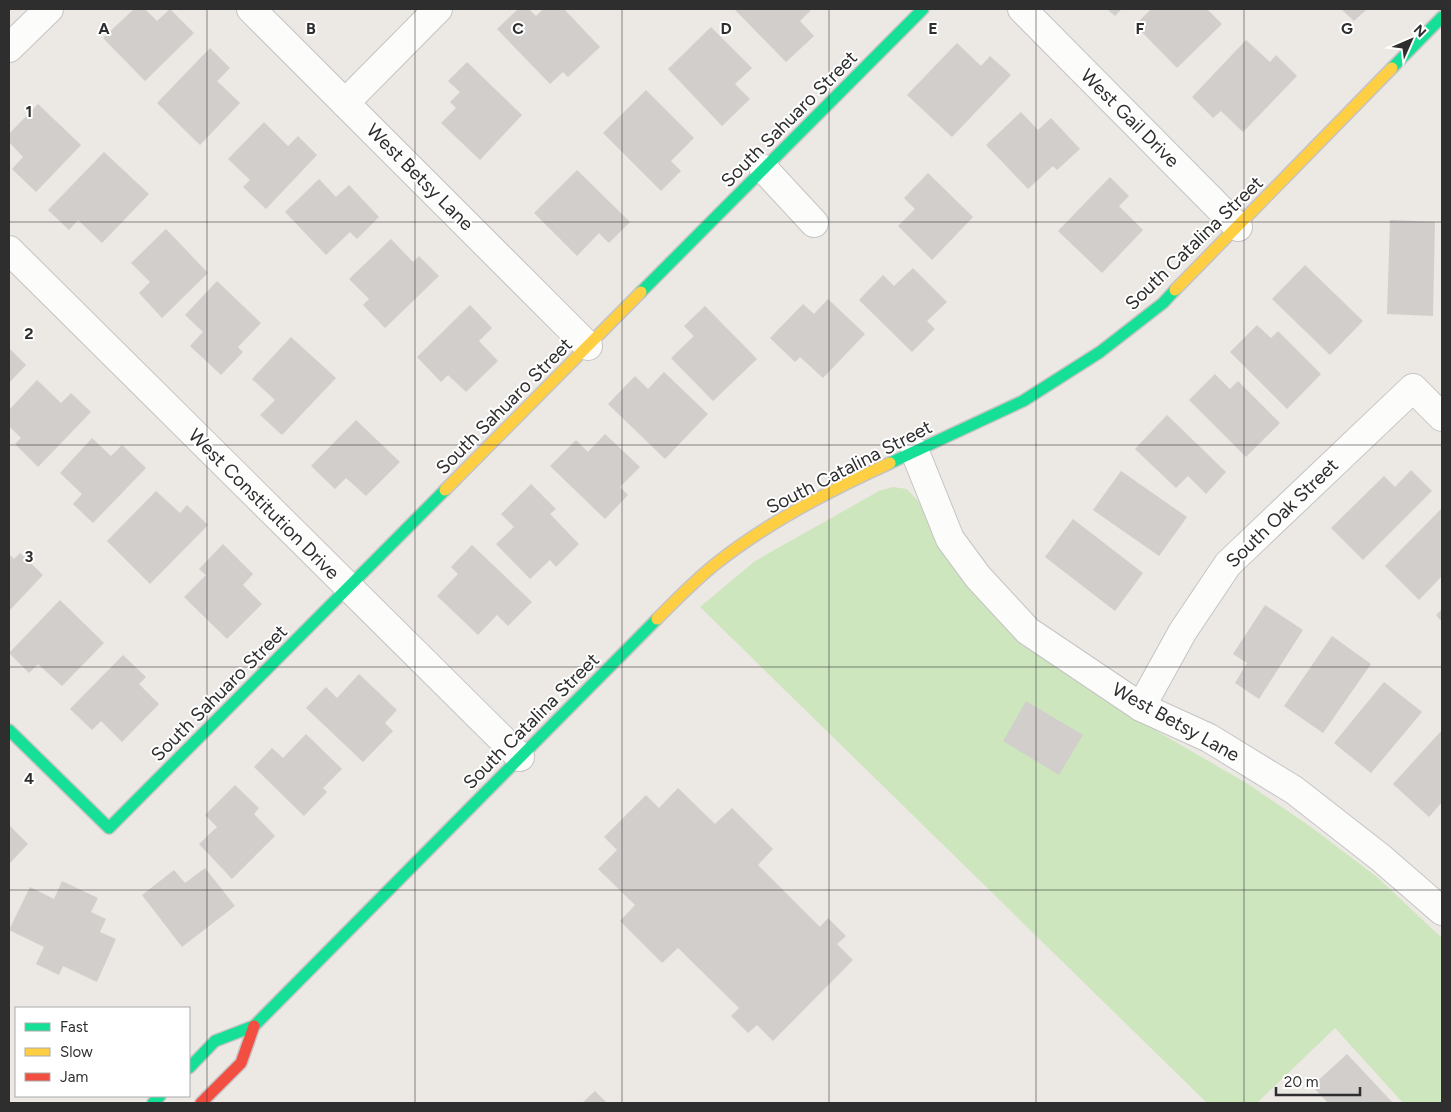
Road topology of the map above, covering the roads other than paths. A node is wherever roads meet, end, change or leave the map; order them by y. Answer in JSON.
{"nodes":[{"id":1,"x":49,"y":9,"type":"edge"},
{"id":2,"x":251,"y":9,"type":"edge"},
{"id":3,"x":438,"y":9,"type":"edge"},
{"id":4,"x":923,"y":9,"type":"edge"},
{"id":5,"x":1022,"y":9,"type":"edge"},
{"id":6,"x":1442,"y":17,"type":"edge"},
{"id":7,"x":9,"y":48,"type":"edge"},
{"id":8,"x":345,"y":103,"type":"junction"},
{"id":9,"x":764,"y":169,"type":"junction"},
{"id":10,"x":814,"y":223,"type":"dead end"},
{"id":11,"x":1238,"y":227,"type":"junction"},
{"id":12,"x":9,"y":250,"type":"edge"},
{"id":13,"x":588,"y":346,"type":"junction"},
{"id":14,"x":1442,"y":417,"type":"edge"},
{"id":15,"x":915,"y":452,"type":"junction"},
{"id":16,"x":349,"y":588,"type":"junction"},
{"id":17,"x":1141,"y":707,"type":"junction"},
{"id":18,"x":9,"y":730,"type":"edge"},
{"id":19,"x":520,"y":757,"type":"junction"},
{"id":20,"x":1442,"y":911,"type":"edge"},
{"id":21,"x":254,"y":1026,"type":"junction"},
{"id":22,"x":190,"y":1067,"type":"edge"},
{"id":23,"x":201,"y":1103,"type":"edge"}],
"edges":[{"from":1,"to":7,"type":"street"},
{"from":2,"to":8,"type":"street","name":"West Betsy Lane"},
{"from":3,"to":8,"type":"street"},
{"from":4,"to":9,"type":"street","name":"South Sahuaro Street"},
{"from":5,"to":11,"type":"street","name":"West Gail Drive"},
{"from":6,"to":11,"type":"street","name":"South Catalina Street"},
{"from":8,"to":13,"type":"street","name":"West Betsy Lane"},
{"from":9,"to":10,"type":"street"},
{"from":9,"to":13,"type":"street","name":"South Sahuaro Street"},
{"from":11,"to":15,"type":"street","name":"South Catalina Street"},
{"from":12,"to":16,"type":"street","name":"West Constitution Drive"},
{"from":13,"to":16,"type":"street","name":"South Sahuaro Street"},
{"from":14,"to":17,"type":"street","name":"South Oak Street"},
{"from":15,"to":17,"type":"street","name":"West Betsy Lane"},
{"from":15,"to":19,"type":"street","name":"South Catalina Street"},
{"from":16,"to":18,"type":"street","name":"South Sahuaro Street"},
{"from":16,"to":19,"type":"street","name":"West Constitution Drive"},
{"from":17,"to":20,"type":"street","name":"West Betsy Lane"},
{"from":19,"to":21,"type":"street","name":"South Catalina Street"},
{"from":21,"to":22,"type":"street","name":"South Catalina Street"},
{"from":21,"to":23,"type":"street","name":"South Catalina Street"}]}
